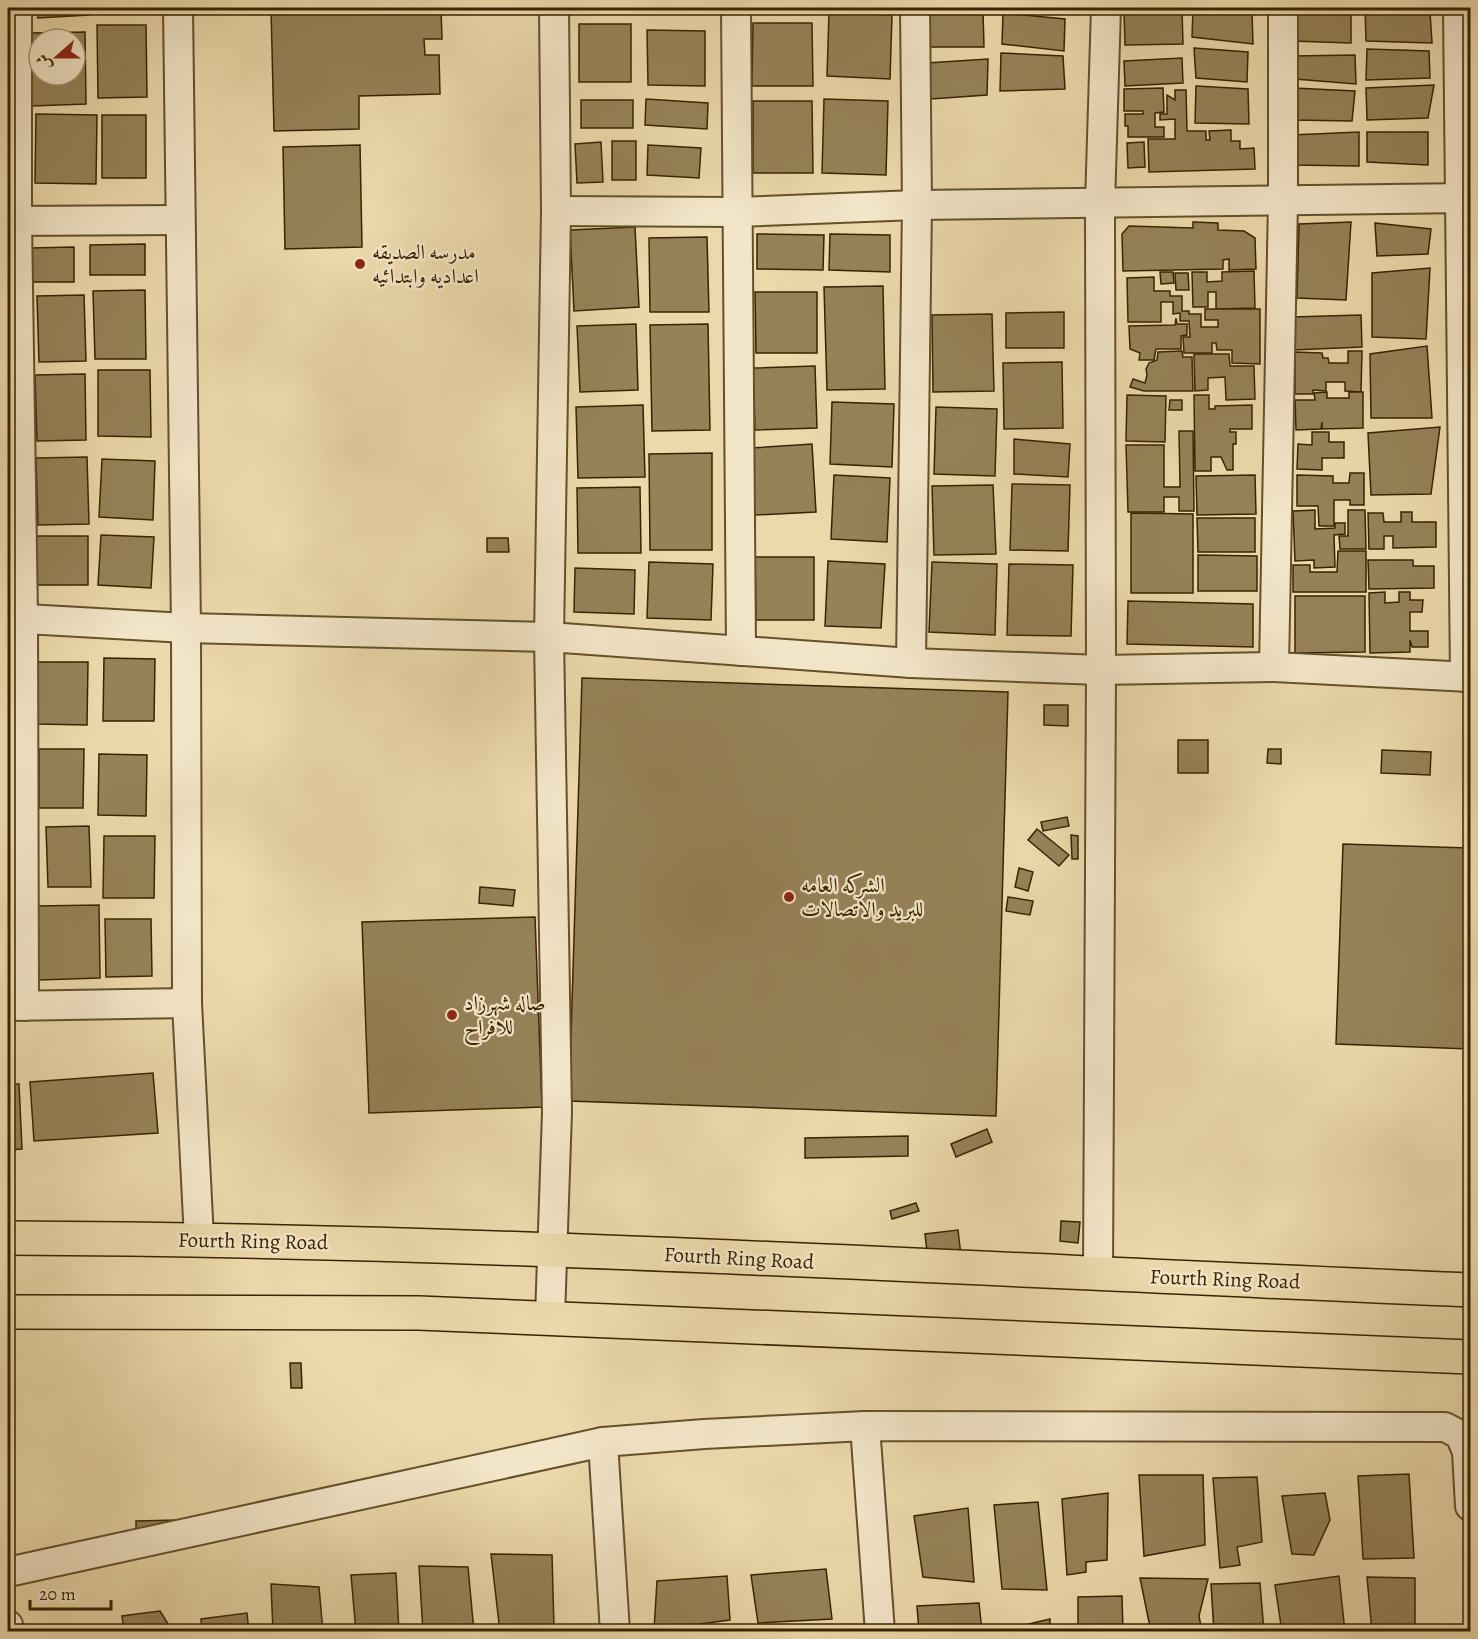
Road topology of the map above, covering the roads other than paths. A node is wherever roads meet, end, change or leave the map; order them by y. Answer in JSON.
{"nodes":[{"id":1,"x":16,"y":8,"type":"edge"},
{"id":2,"x":178,"y":8,"type":"edge"},
{"id":3,"x":554,"y":8,"type":"edge"},
{"id":4,"x":736,"y":8,"type":"edge"},
{"id":5,"x":915,"y":8,"type":"edge"},
{"id":6,"x":1106,"y":8,"type":"edge"},
{"id":7,"x":1283,"y":8,"type":"edge"},
{"id":8,"x":1458,"y":8,"type":"edge"},
{"id":9,"x":1466,"y":198,"type":"edge"},
{"id":10,"x":1283,"y":201,"type":"junction"},
{"id":11,"x":1100,"y":204,"type":"junction"},
{"id":12,"x":917,"y":206,"type":"junction"},
{"id":13,"x":556,"y":211,"type":"junction"},
{"id":14,"x":736,"y":212,"type":"junction"},
{"id":15,"x":179,"y":220,"type":"junction"},
{"id":16,"x":12,"y":221,"type":"edge"},
{"id":17,"x":15,"y":618,"type":"edge"},
{"id":18,"x":186,"y":628,"type":"junction"},
{"id":19,"x":549,"y":637,"type":"junction"},
{"id":20,"x":741,"y":651,"type":"junction"},
{"id":21,"x":911,"y":663,"type":"junction"},
{"id":22,"x":1274,"y":667,"type":"junction"},
{"id":23,"x":1101,"y":670,"type":"junction"},
{"id":24,"x":1468,"y":677,"type":"edge"},
{"id":25,"x":187,"y":1003,"type":"junction"},
{"id":26,"x":16,"y":1006,"type":"edge"},
{"id":27,"x":8,"y":1238,"type":"edge"},
{"id":28,"x":199,"y":1239,"type":"junction"},
{"id":29,"x":554,"y":1250,"type":"junction"},
{"id":30,"x":1098,"y":1274,"type":"junction"},
{"id":31,"x":1470,"y":1290,"type":"edge"},
{"id":32,"x":8,"y":1312,"type":"edge"},
{"id":33,"x":550,"y":1318,"type":"junction"},
{"id":34,"x":1470,"y":1357,"type":"edge"},
{"id":35,"x":865,"y":1426,"type":"junction"},
{"id":36,"x":603,"y":1442,"type":"junction"},
{"id":37,"x":1470,"y":1506,"type":"edge"},
{"id":38,"x":8,"y":1572,"type":"edge"},
{"id":39,"x":8,"y":1625,"type":"edge"},
{"id":40,"x":8,"y":1632,"type":"edge"},
{"id":41,"x":615,"y":1632,"type":"edge"},
{"id":42,"x":880,"y":1632,"type":"edge"}],
"edges":[{"from":1,"to":16,"type":"street"},
{"from":2,"to":15,"type":"street"},
{"from":3,"to":13,"type":"street"},
{"from":4,"to":14,"type":"street"},
{"from":5,"to":12,"type":"street"},
{"from":6,"to":11,"type":"street"},
{"from":7,"to":10,"type":"street"},
{"from":8,"to":9,"type":"street"},
{"from":9,"to":10,"type":"street"},
{"from":9,"to":24,"type":"street"},
{"from":10,"to":11,"type":"street"},
{"from":10,"to":22,"type":"street"},
{"from":11,"to":12,"type":"street"},
{"from":11,"to":23,"type":"street"},
{"from":12,"to":14,"type":"street"},
{"from":12,"to":21,"type":"street"},
{"from":13,"to":14,"type":"street"},
{"from":13,"to":19,"type":"street"},
{"from":14,"to":20,"type":"street"},
{"from":15,"to":16,"type":"street"},
{"from":15,"to":18,"type":"street"},
{"from":16,"to":17,"type":"street"},
{"from":17,"to":18,"type":"street"},
{"from":17,"to":26,"type":"street"},
{"from":18,"to":19,"type":"street"},
{"from":18,"to":25,"type":"street"},
{"from":19,"to":20,"type":"street"},
{"from":19,"to":29,"type":"street"},
{"from":20,"to":21,"type":"street"},
{"from":21,"to":23,"type":"street"},
{"from":22,"to":23,"type":"street"},
{"from":22,"to":24,"type":"street"},
{"from":23,"to":30,"type":"street"},
{"from":25,"to":26,"type":"street"},
{"from":25,"to":28,"type":"street"},
{"from":27,"to":28,"type":"main road","name":"Fourth Ring Road"},
{"from":28,"to":29,"type":"main road","name":"Fourth Ring Road"},
{"from":29,"to":30,"type":"main road","name":"Fourth Ring Road"},
{"from":29,"to":33,"type":"street"},
{"from":30,"to":31,"type":"main road","name":"Fourth Ring Road"},
{"from":32,"to":33,"type":"main road"},
{"from":33,"to":34,"type":"main road"},
{"from":35,"to":36,"type":"street"},
{"from":35,"to":37,"type":"street"},
{"from":35,"to":42,"type":"street"},
{"from":36,"to":38,"type":"street"},
{"from":36,"to":41,"type":"street"},
{"from":39,"to":40,"type":"street"}]}
